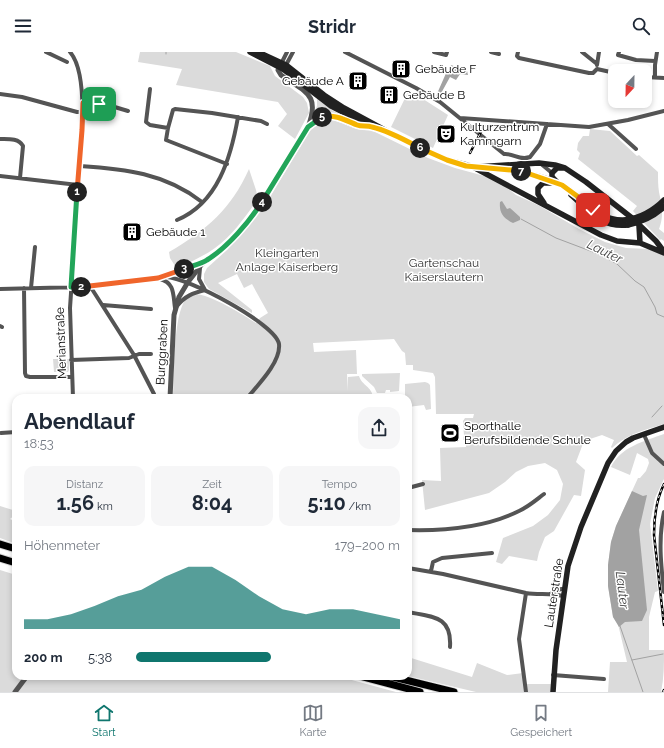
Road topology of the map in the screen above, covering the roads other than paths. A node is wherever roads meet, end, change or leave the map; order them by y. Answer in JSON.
{"nodes":[{"id":1,"x":46,"y":52,"type":"edge"},
{"id":2,"x":70,"y":52,"type":"edge"},
{"id":3,"x":250,"y":52,"type":"edge"},
{"id":4,"x":258,"y":52,"type":"edge"},
{"id":5,"x":287,"y":52,"type":"edge"},
{"id":6,"x":293,"y":52,"type":"edge"},
{"id":7,"x":345,"y":52,"type":"edge"},
{"id":8,"x":434,"y":52,"type":"edge"},
{"id":9,"x":447,"y":52,"type":"edge"},
{"id":10,"x":490,"y":52,"type":"edge"},
{"id":11,"x":582,"y":52,"type":"edge"},
{"id":12,"x":599,"y":52,"type":"edge"},
{"id":13,"x":619,"y":52,"type":"edge"},
{"id":14,"x":657,"y":52,"type":"edge"},
{"id":15,"x":518,"y":53,"type":"edge"},
{"id":16,"x":499,"y":54,"type":"dead end"},
{"id":17,"x":655,"y":61,"type":"junction"},
{"id":18,"x":67,"y":62,"type":"dead end"},
{"id":19,"x":283,"y":66,"type":"junction"},
{"id":20,"x":597,"y":66,"type":"junction"},
{"id":21,"x":608,"y":70,"type":"edge"},
{"id":22,"x":652,"y":78,"type":"edge"},
{"id":23,"x":655,"y":78,"type":"junction"},
{"id":24,"x":664,"y":78,"type":"edge"},
{"id":25,"x":150,"y":89,"type":"dead end"},
{"id":26,"x":0,"y":94,"type":"edge"},
{"id":27,"x":83,"y":103,"type":"junction"},
{"id":28,"x":128,"y":111,"type":"dead end"},
{"id":29,"x":664,"y":111,"type":"edge"},
{"id":30,"x":83,"y":112,"type":"junction"},
{"id":31,"x":238,"y":117,"type":"junction"},
{"id":32,"x":460,"y":118,"type":"junction"},
{"id":33,"x":267,"y":124,"type":"dead end"},
{"id":34,"x":547,"y":124,"type":"junction"},
{"id":35,"x":608,"y":124,"type":"junction"},
{"id":36,"x":370,"y":126,"type":"junction"},
{"id":37,"x":308,"y":127,"type":"junction"},
{"id":38,"x":168,"y":128,"type":"junction"},
{"id":39,"x":394,"y":135,"type":"junction"},
{"id":40,"x":0,"y":139,"type":"edge"},
{"id":41,"x":636,"y":149,"type":"dead end"},
{"id":42,"x":539,"y":163,"type":"junction"},
{"id":43,"x":227,"y":164,"type":"junction"},
{"id":44,"x":80,"y":166,"type":"junction"},
{"id":45,"x":475,"y":168,"type":"junction"},
{"id":46,"x":565,"y":168,"type":"junction"},
{"id":47,"x":552,"y":173,"type":"junction"},
{"id":48,"x":0,"y":176,"type":"edge"},
{"id":49,"x":20,"y":178,"type":"junction"},
{"id":50,"x":556,"y":184,"type":"junction"},
{"id":51,"x":78,"y":185,"type":"junction"},
{"id":52,"x":664,"y":200,"type":"edge"},
{"id":53,"x":202,"y":202,"type":"junction"},
{"id":54,"x":546,"y":205,"type":"junction"},
{"id":55,"x":664,"y":207,"type":"edge"},
{"id":56,"x":177,"y":220,"type":"dead end"},
{"id":57,"x":627,"y":222,"type":"junction"},
{"id":58,"x":641,"y":228,"type":"junction"},
{"id":59,"x":642,"y":243,"type":"junction"},
{"id":60,"x":35,"y":247,"type":"dead end"},
{"id":61,"x":663,"y":251,"type":"edge"},
{"id":62,"x":207,"y":261,"type":"junction"},
{"id":63,"x":200,"y":267,"type":"junction"},
{"id":64,"x":164,"y":277,"type":"junction"},
{"id":65,"x":158,"y":278,"type":"junction"},
{"id":66,"x":188,"y":282,"type":"junction"},
{"id":67,"x":90,"y":286,"type":"junction"},
{"id":68,"x":71,"y":287,"type":"junction"},
{"id":69,"x":24,"y":288,"type":"junction"},
{"id":70,"x":31,"y":288,"type":"junction"},
{"id":71,"x":0,"y":289,"type":"edge"},
{"id":72,"x":205,"y":290,"type":"junction"},
{"id":73,"x":104,"y":305,"type":"junction"},
{"id":74,"x":175,"y":308,"type":"junction"},
{"id":75,"x":151,"y":310,"type":"dead end"},
{"id":76,"x":151,"y":354,"type":"dead end"},
{"id":77,"x":134,"y":355,"type":"junction"},
{"id":78,"x":71,"y":360,"type":"junction"},
{"id":79,"x":72,"y":377,"type":"junction"},
{"id":80,"x":73,"y":394,"type":"edge"},
{"id":81,"x":154,"y":394,"type":"edge"},
{"id":82,"x":170,"y":394,"type":"edge"},
{"id":83,"x":250,"y":394,"type":"edge"},
{"id":84,"x":664,"y":429,"type":"edge"},
{"id":85,"x":12,"y":432,"type":"edge"},
{"id":86,"x":1,"y":433,"type":"dead end"},
{"id":87,"x":642,"y":436,"type":"junction"},
{"id":88,"x":664,"y":464,"type":"edge"},
{"id":89,"x":423,"y":484,"type":"dead end"},
{"id":90,"x":412,"y":487,"type":"edge"},
{"id":91,"x":544,"y":494,"type":"dead end"},
{"id":92,"x":664,"y":512,"type":"edge"},
{"id":93,"x":412,"y":530,"type":"edge"},
{"id":94,"x":0,"y":544,"type":"edge"},
{"id":95,"x":12,"y":548,"type":"edge"},
{"id":96,"x":492,"y":552,"type":"dead end"},
{"id":97,"x":412,"y":569,"type":"edge"},
{"id":98,"x":431,"y":571,"type":"junction"},
{"id":99,"x":564,"y":589,"type":"junction"},
{"id":100,"x":664,"y":592,"type":"edge"},
{"id":101,"x":526,"y":593,"type":"junction"},
{"id":102,"x":548,"y":594,"type":"junction"},
{"id":103,"x":563,"y":596,"type":"junction"},
{"id":104,"x":412,"y":613,"type":"edge"},
{"id":105,"x":450,"y":647,"type":"dead end"},
{"id":106,"x":554,"y":675,"type":"junction"},
{"id":107,"x":604,"y":679,"type":"dead end"},
{"id":108,"x":24,"y":680,"type":"edge"},
{"id":109,"x":375,"y":680,"type":"edge"},
{"id":110,"x":405,"y":680,"type":"edge"},
{"id":111,"x":15,"y":692,"type":"edge"},
{"id":112,"x":420,"y":692,"type":"edge"},
{"id":113,"x":454,"y":692,"type":"edge"},
{"id":114,"x":526,"y":692,"type":"edge"},
{"id":115,"x":553,"y":692,"type":"edge"}],
"edges":[{"from":1,"to":18,"type":"street"},
{"from":2,"to":27,"type":"street","name":"Merianstraße"},
{"from":3,"to":19,"type":"main road"},
{"from":4,"to":19,"type":"main road"},
{"from":5,"to":19,"type":"street"},
{"from":6,"to":19,"type":"street"},
{"from":7,"to":32,"type":"street"},
{"from":8,"to":9,"type":"street"},
{"from":10,"to":16,"type":"street"},
{"from":11,"to":20,"type":"street"},
{"from":12,"to":20,"type":"street"},
{"from":13,"to":17,"type":"street"},
{"from":14,"to":17,"type":"street"},
{"from":15,"to":20,"type":"street"},
{"from":17,"to":23,"type":"street"},
{"from":19,"to":36,"type":"main road"},
{"from":19,"to":37,"type":"street","name":"Burggraben"},
{"from":19,"to":39,"type":"main road"},
{"from":20,"to":21,"type":"street"},
{"from":22,"to":23,"type":"street"},
{"from":23,"to":24,"type":"street"},
{"from":25,"to":38,"type":"street"},
{"from":26,"to":30,"type":"street"},
{"from":27,"to":28,"type":"street"},
{"from":27,"to":30,"type":"street","name":"Merianstraße"},
{"from":29,"to":35,"type":"street"},
{"from":30,"to":44,"type":"street","name":"Merianstraße"},
{"from":31,"to":33,"type":"street"},
{"from":31,"to":38,"type":"street"},
{"from":31,"to":43,"type":"street"},
{"from":32,"to":34,"type":"street"},
{"from":32,"to":34,"type":"street"},
{"from":34,"to":35,"type":"street"},
{"from":35,"to":41,"type":"street"},
{"from":36,"to":37,"type":"street"},
{"from":36,"to":39,"type":"main road"},
{"from":37,"to":62,"type":"street","name":"Burggraben"},
{"from":38,"to":43,"type":"street"},
{"from":39,"to":45,"type":"main road"},
{"from":40,"to":49,"type":"street"},
{"from":42,"to":45,"type":"main road"},
{"from":42,"to":46,"type":"main road"},
{"from":42,"to":47,"type":"street"},
{"from":43,"to":53,"type":"street"},
{"from":44,"to":51,"type":"street","name":"Merianstraße"},
{"from":44,"to":53,"type":"street"},
{"from":45,"to":50,"type":"main road"},
{"from":45,"to":54,"type":"main road"},
{"from":46,"to":47,"type":"main road"},
{"from":46,"to":58,"type":"main road"},
{"from":47,"to":50,"type":"main road"},
{"from":48,"to":49,"type":"street"},
{"from":49,"to":51,"type":"street"},
{"from":50,"to":54,"type":"main road"},
{"from":50,"to":57,"type":"main road"},
{"from":51,"to":68,"type":"street","name":"Merianstraße"},
{"from":52,"to":57,"type":"main road","bridge":true},
{"from":53,"to":56,"type":"street"},
{"from":54,"to":59,"type":"main road"},
{"from":55,"to":57,"type":"main road","bridge":true},
{"from":58,"to":59,"type":"main road"},
{"from":58,"to":61,"type":"main road"},
{"from":59,"to":61,"type":"main road"},
{"from":60,"to":70,"type":"street"},
{"from":62,"to":63,"type":"street","name":"Burggraben"},
{"from":62,"to":64,"type":"street"},
{"from":63,"to":66,"type":"street","name":"Burggraben"},
{"from":63,"to":72,"type":"street"},
{"from":64,"to":65,"type":"street"},
{"from":64,"to":66,"type":"street"},
{"from":65,"to":67,"type":"street"},
{"from":65,"to":74,"type":"street","name":"Burggraben"},
{"from":66,"to":72,"type":"street"},
{"from":66,"to":74,"type":"street","name":"Burggraben"},
{"from":67,"to":68,"type":"street"},
{"from":67,"to":73,"type":"street"},
{"from":68,"to":70,"type":"street"},
{"from":68,"to":78,"type":"street","name":"Merianstraße"},
{"from":69,"to":70,"type":"street"},
{"from":69,"to":71,"type":"street"},
{"from":69,"to":79,"type":"street"},
{"from":72,"to":74,"type":"street"},
{"from":72,"to":83,"type":"street"},
{"from":73,"to":75,"type":"street"},
{"from":73,"to":77,"type":"street"},
{"from":74,"to":82,"type":"street","name":"Burggraben"},
{"from":76,"to":77,"type":"street"},
{"from":77,"to":78,"type":"street"},
{"from":77,"to":81,"type":"street"},
{"from":78,"to":79,"type":"street","name":"Merianstraße"},
{"from":79,"to":80,"type":"street","name":"Merianstraße"},
{"from":84,"to":87,"type":"main road","name":"Lauterstraße"},
{"from":85,"to":86,"type":"street"},
{"from":87,"to":88,"type":"street"},
{"from":87,"to":99,"type":"main road","name":"Lauterstraße"},
{"from":89,"to":90,"type":"street"},
{"from":91,"to":93,"type":"street"},
{"from":92,"to":100,"type":"street"},
{"from":94,"to":95,"type":"highway"},
{"from":96,"to":98,"type":"street"},
{"from":97,"to":98,"type":"street"},
{"from":98,"to":101,"type":"street"},
{"from":99,"to":102,"type":"street"},
{"from":99,"to":103,"type":"main road","name":"Lauterstraße"},
{"from":101,"to":102,"type":"street"},
{"from":101,"to":114,"type":"street"},
{"from":102,"to":103,"type":"street"},
{"from":103,"to":106,"type":"main road","name":"Lauterstraße"},
{"from":104,"to":105,"type":"street"},
{"from":106,"to":107,"type":"street"},
{"from":106,"to":115,"type":"main road","name":"Lauterstraße"},
{"from":108,"to":111,"type":"street"},
{"from":109,"to":112,"type":"highway"},
{"from":110,"to":113,"type":"highway"}]}
